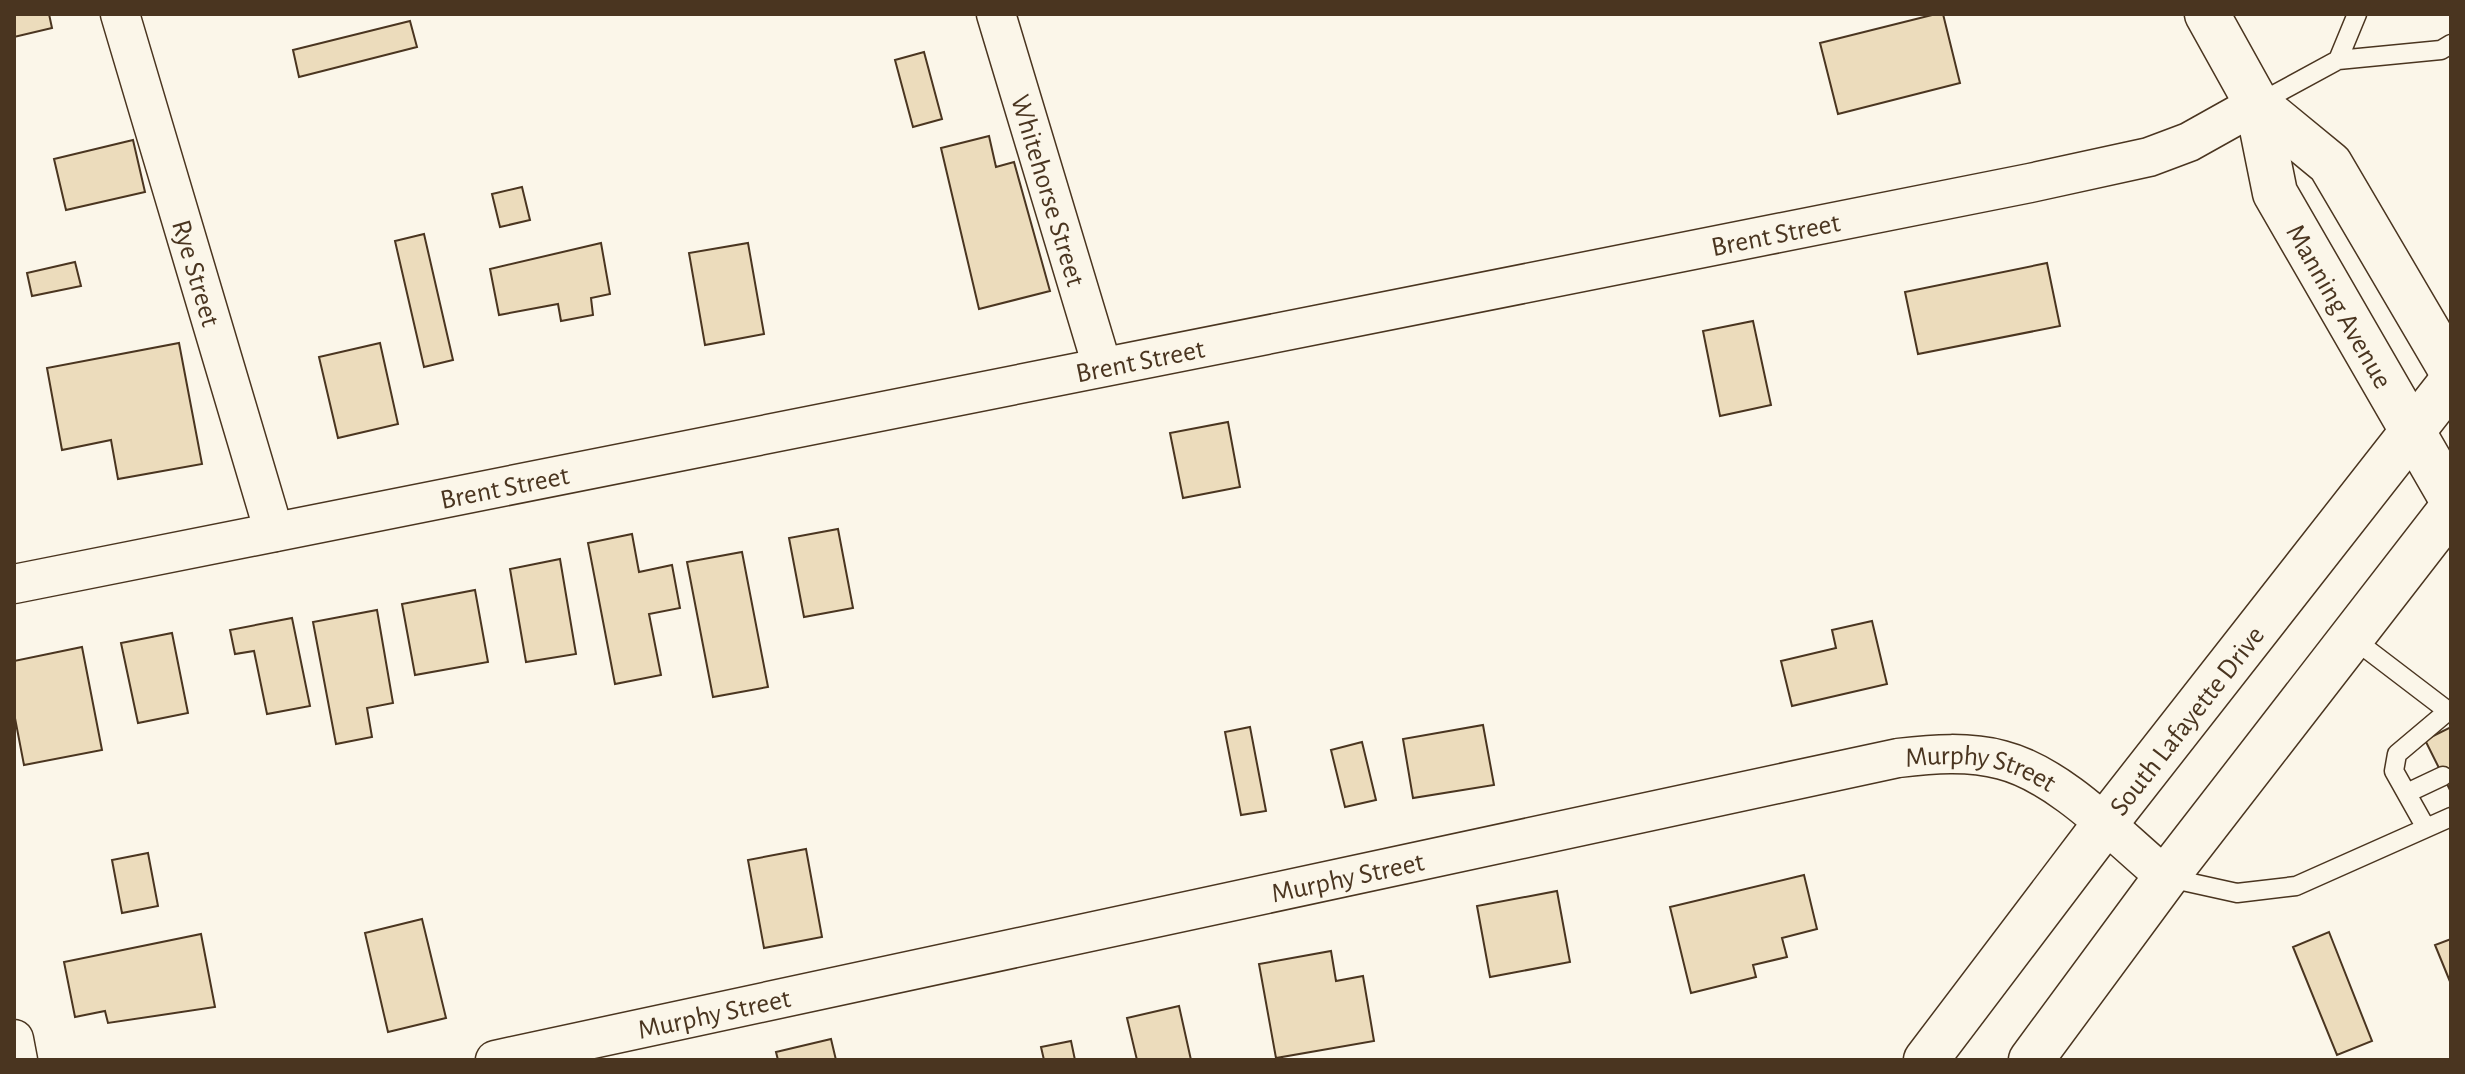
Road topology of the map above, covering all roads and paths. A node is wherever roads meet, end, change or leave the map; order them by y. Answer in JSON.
{"nodes":[{"id":1,"x":120,"y":14,"type":"edge"},
{"id":2,"x":996,"y":14,"type":"edge"},
{"id":3,"x":2207,"y":14,"type":"edge"},
{"id":4,"x":2357,"y":14,"type":"edge"},
{"id":5,"x":2451,"y":44,"type":"edge"},
{"id":6,"x":2338,"y":60,"type":"junction"},
{"id":7,"x":2257,"y":104,"type":"junction"},
{"id":8,"x":1102,"y":366,"type":"junction"},
{"id":9,"x":2451,"y":370,"type":"edge"},
{"id":10,"x":2451,"y":382,"type":"edge"},
{"id":11,"x":2412,"y":432,"type":"junction"},
{"id":12,"x":2451,"y":498,"type":"edge"},
{"id":13,"x":2451,"y":509,"type":"edge"},
{"id":14,"x":274,"y":532,"type":"junction"},
{"id":15,"x":14,"y":584,"type":"edge"},
{"id":16,"x":2351,"y":637,"type":"junction"},
{"id":17,"x":2449,"y":711,"type":"edge"},
{"id":18,"x":2443,"y":776,"type":"dead end"},
{"id":19,"x":2407,"y":793,"type":"junction"},
{"id":20,"x":2451,"y":817,"type":"edge"},
{"id":21,"x":2104,"y":825,"type":"junction"},
{"id":22,"x":2426,"y":828,"type":"junction"},
{"id":23,"x":2166,"y":877,"type":"junction"},
{"id":24,"x":14,"y":1039,"type":"edge"},
{"id":25,"x":18,"y":1060,"type":"edge"},
{"id":26,"x":495,"y":1060,"type":"edge"},
{"id":27,"x":1926,"y":1060,"type":"edge"},
{"id":28,"x":2031,"y":1060,"type":"edge"}],
"edges":[{"from":1,"to":14,"type":"street","name":"Rye Street"},
{"from":2,"to":8,"type":"street","name":"Whitehorse Street"},
{"from":3,"to":7,"type":"main road","name":"Manning Avenue"},
{"from":4,"to":6,"type":"lane"},
{"from":5,"to":6,"type":"lane"},
{"from":6,"to":7,"type":"lane"},
{"from":7,"to":8,"type":"street","name":"Brent Street"},
{"from":7,"to":9,"type":"main road","name":"Manning Avenue"},
{"from":7,"to":11,"type":"main road","name":"Manning Avenue"},
{"from":8,"to":14,"type":"street","name":"Brent Street"},
{"from":10,"to":11,"type":"main road","name":"South Lafayette Drive"},
{"from":11,"to":12,"type":"main road","name":"Manning Avenue"},
{"from":11,"to":21,"type":"main road","name":"South Lafayette Drive"},
{"from":13,"to":16,"type":"main road"},
{"from":14,"to":15,"type":"street","name":"Brent Street"},
{"from":16,"to":17,"type":"lane"},
{"from":16,"to":23,"type":"main road"},
{"from":17,"to":19,"type":"lane"},
{"from":18,"to":19,"type":"lane"},
{"from":19,"to":22,"type":"lane"},
{"from":20,"to":22,"type":"lane"},
{"from":21,"to":23,"type":"street","name":"Murphy Street"},
{"from":21,"to":26,"type":"street","name":"Murphy Street"},
{"from":21,"to":27,"type":"main road","name":"South Lafayette Drive"},
{"from":22,"to":23,"type":"lane"},
{"from":23,"to":28,"type":"main road"},
{"from":24,"to":25,"type":"street"}]}
